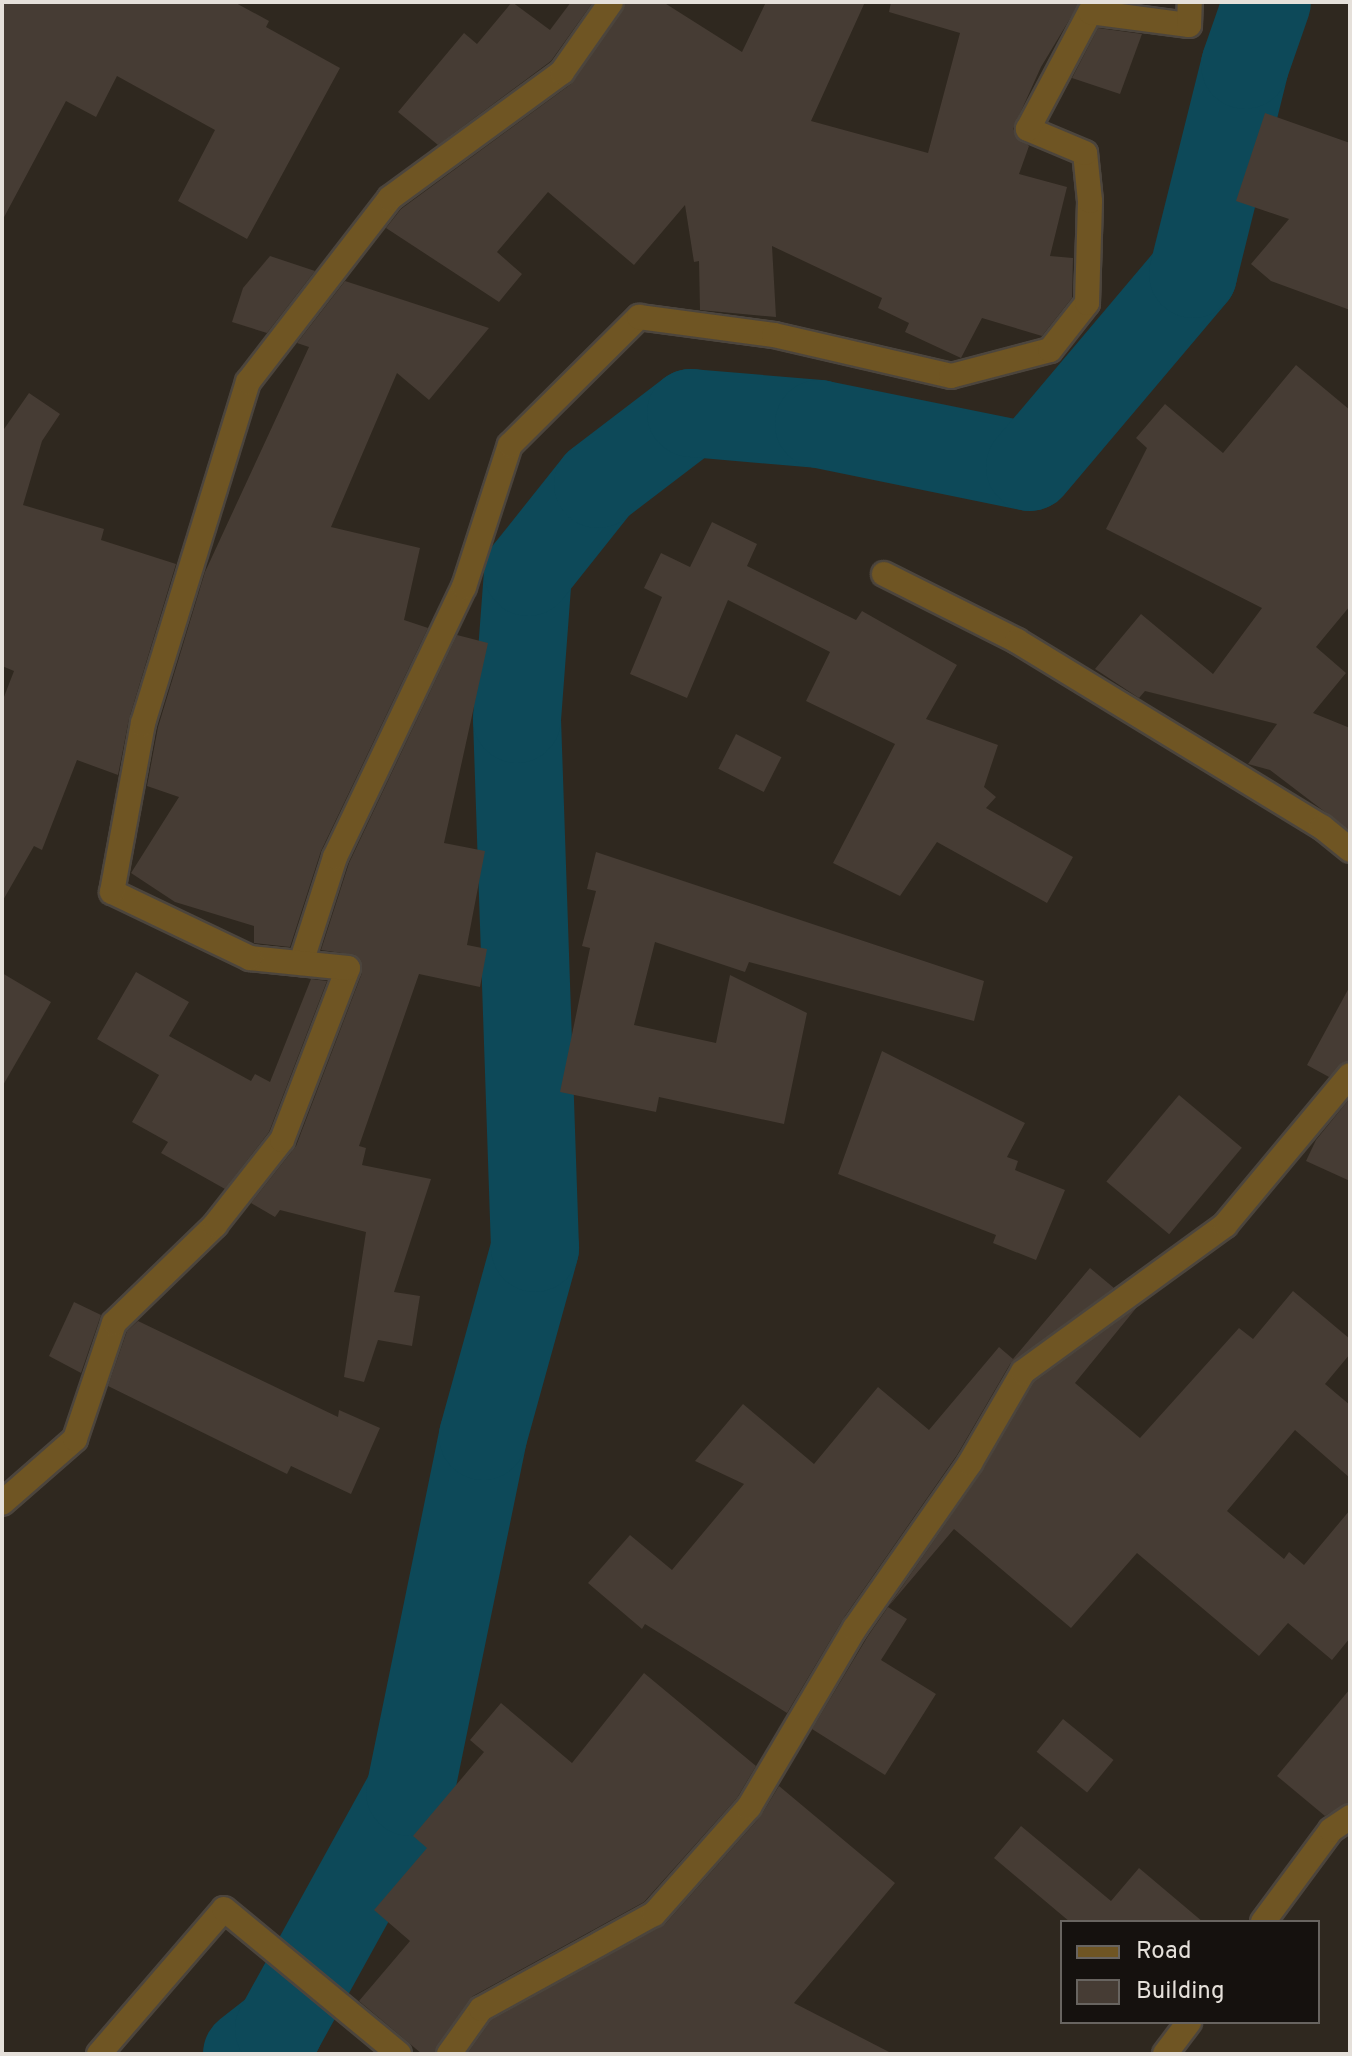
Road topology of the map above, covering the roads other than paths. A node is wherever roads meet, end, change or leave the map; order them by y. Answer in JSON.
{"nodes":[{"id":1,"x":611,"y":2,"type":"edge"},
{"id":2,"x":1190,"y":2,"type":"edge"},
{"id":3,"x":884,"y":574,"type":"dead end"},
{"id":4,"x":1350,"y":850,"type":"edge"},
{"id":5,"x":301,"y":963,"type":"junction"},
{"id":6,"x":1350,"y":1075,"type":"edge"},
{"id":7,"x":2,"y":1503,"type":"edge"},
{"id":8,"x":1350,"y":1817,"type":"edge"},
{"id":9,"x":1264,"y":1920,"type":"edge"},
{"id":10,"x":1188,"y":2024,"type":"edge"},
{"id":11,"x":99,"y":2054,"type":"edge"},
{"id":12,"x":399,"y":2054,"type":"edge"},
{"id":13,"x":449,"y":2054,"type":"edge"},
{"id":14,"x":1165,"y":2054,"type":"edge"}],
"edges":[{"from":1,"to":5,"type":"street"},
{"from":2,"to":5,"type":"street"},
{"from":3,"to":4,"type":"street"},
{"from":5,"to":7,"type":"street"},
{"from":6,"to":13,"type":"street"},
{"from":8,"to":9,"type":"street"},
{"from":10,"to":14,"type":"street"},
{"from":11,"to":12,"type":"street"}]}
